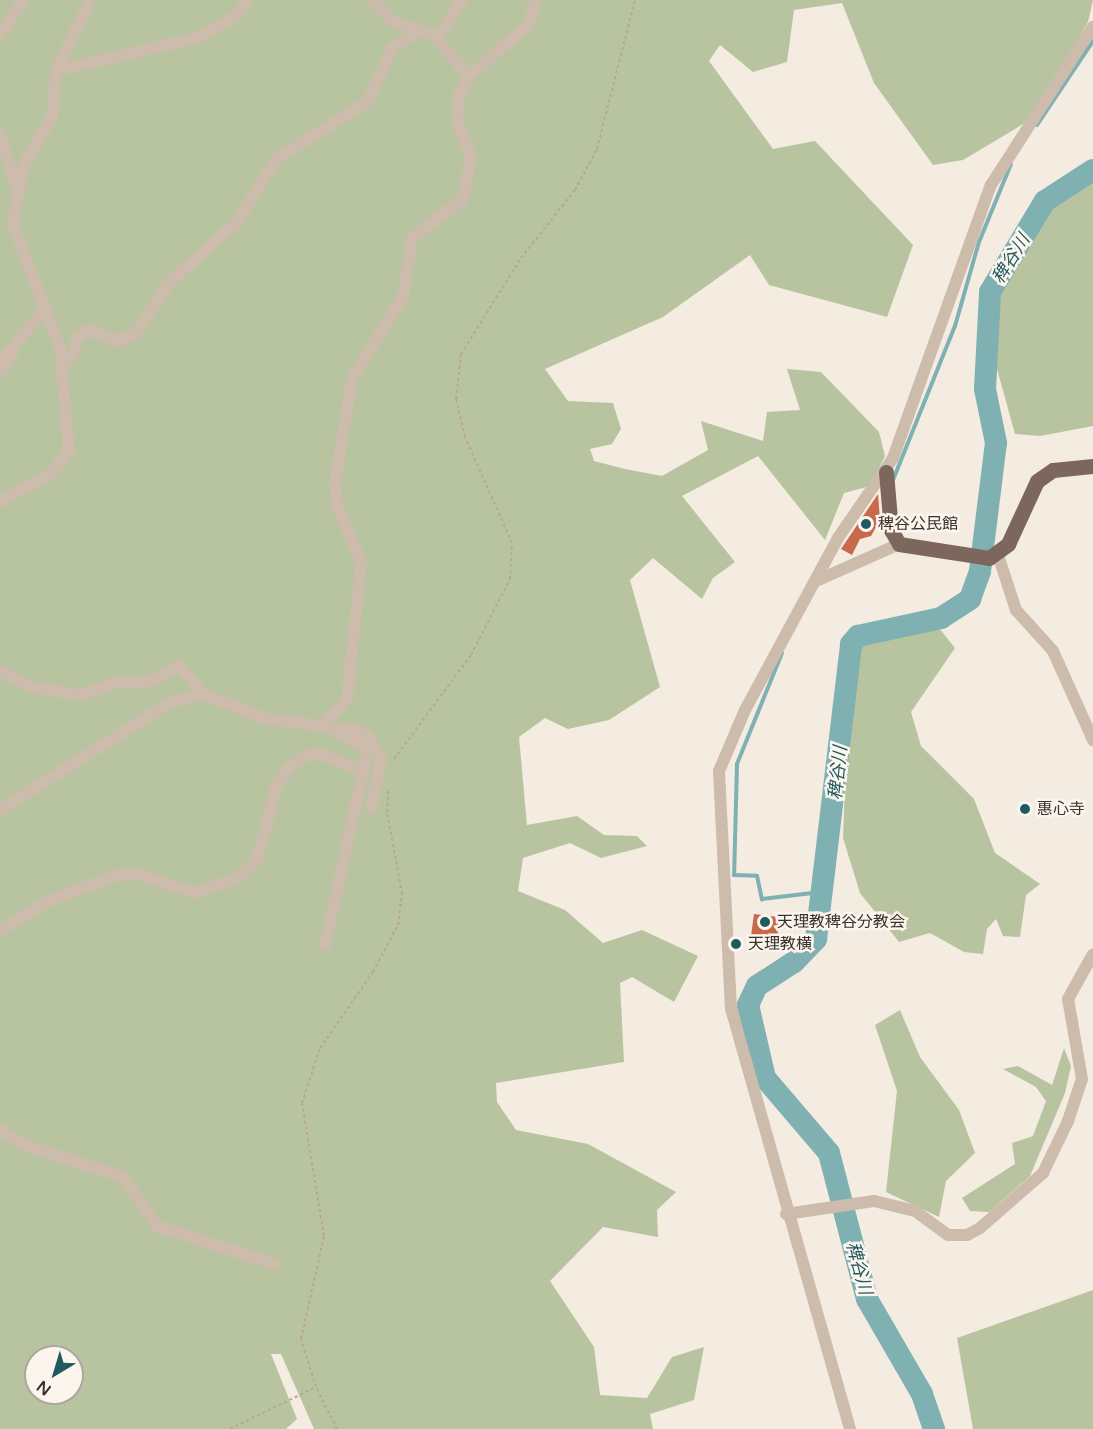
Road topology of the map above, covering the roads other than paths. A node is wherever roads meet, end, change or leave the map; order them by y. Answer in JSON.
{"nodes":[{"id":1,"x":24,"y":0,"type":"edge"},
{"id":2,"x":90,"y":0,"type":"edge"},
{"id":3,"x":247,"y":0,"type":"edge"},
{"id":4,"x":373,"y":0,"type":"edge"},
{"id":5,"x":462,"y":0,"type":"edge"},
{"id":6,"x":536,"y":0,"type":"edge"},
{"id":7,"x":1093,"y":27,"type":"edge"},
{"id":8,"x":419,"y":31,"type":"junction"},
{"id":9,"x":0,"y":34,"type":"edge"},
{"id":10,"x":437,"y":38,"type":"junction"},
{"id":11,"x":56,"y":71,"type":"junction"},
{"id":12,"x":469,"y":76,"type":"junction"},
{"id":13,"x":0,"y":134,"type":"edge"},
{"id":14,"x":17,"y":190,"type":"junction"},
{"id":15,"x":46,"y":308,"type":"junction"},
{"id":16,"x":17,"y":347,"type":"junction"},
{"id":17,"x":0,"y":361,"type":"edge"},
{"id":18,"x":61,"y":362,"type":"junction"},
{"id":19,"x":0,"y":372,"type":"edge"},
{"id":20,"x":1093,"y":466,"type":"edge"},
{"id":21,"x":886,"y":472,"type":"junction"},
{"id":22,"x":0,"y":501,"type":"edge"},
{"id":23,"x":899,"y":544,"type":"junction"},
{"id":24,"x":994,"y":556,"type":"junction"},
{"id":25,"x":816,"y":581,"type":"junction"},
{"id":26,"x":0,"y":671,"type":"edge"},
{"id":27,"x":203,"y":694,"type":"junction"},
{"id":28,"x":328,"y":729,"type":"junction"},
{"id":29,"x":1093,"y":740,"type":"edge"},
{"id":30,"x":331,"y":757,"type":"junction"},
{"id":31,"x":364,"y":771,"type":"junction"},
{"id":32,"x":371,"y":809,"type":"dead end"},
{"id":33,"x":0,"y":810,"type":"edge"},
{"id":34,"x":0,"y":931,"type":"edge"},
{"id":35,"x":325,"y":945,"type":"dead end"},
{"id":36,"x":1093,"y":954,"type":"edge"},
{"id":37,"x":0,"y":1129,"type":"edge"},
{"id":38,"x":786,"y":1214,"type":"junction"},
{"id":39,"x":275,"y":1264,"type":"dead end"},
{"id":40,"x":850,"y":1429,"type":"edge"}],
"edges":[{"from":1,"to":9,"type":"street"},
{"from":2,"to":11,"type":"street"},
{"from":3,"to":11,"type":"street"},
{"from":4,"to":8,"type":"street"},
{"from":5,"to":10,"type":"street"},
{"from":6,"to":12,"type":"street"},
{"from":7,"to":21,"type":"street"},
{"from":8,"to":10,"type":"street"},
{"from":8,"to":18,"type":"street"},
{"from":10,"to":12,"type":"street"},
{"from":11,"to":14,"type":"street"},
{"from":12,"to":28,"type":"street"},
{"from":13,"to":14,"type":"street"},
{"from":14,"to":15,"type":"street"},
{"from":15,"to":16,"type":"street"},
{"from":15,"to":18,"type":"street"},
{"from":16,"to":17,"type":"street"},
{"from":16,"to":19,"type":"street"},
{"from":18,"to":22,"type":"street"},
{"from":20,"to":24,"type":"main road"},
{"from":21,"to":23,"type":"main road"},
{"from":21,"to":25,"type":"street"},
{"from":23,"to":24,"type":"main road"},
{"from":23,"to":25,"type":"street"},
{"from":24,"to":29,"type":"street"},
{"from":25,"to":38,"type":"street"},
{"from":26,"to":27,"type":"street"},
{"from":27,"to":28,"type":"street"},
{"from":27,"to":33,"type":"street"},
{"from":28,"to":30,"type":"street"},
{"from":28,"to":31,"type":"street"},
{"from":28,"to":32,"type":"street"},
{"from":30,"to":31,"type":"street"},
{"from":30,"to":34,"type":"street"},
{"from":31,"to":35,"type":"street"},
{"from":36,"to":38,"type":"street"},
{"from":37,"to":39,"type":"street"},
{"from":38,"to":40,"type":"street"}]}
